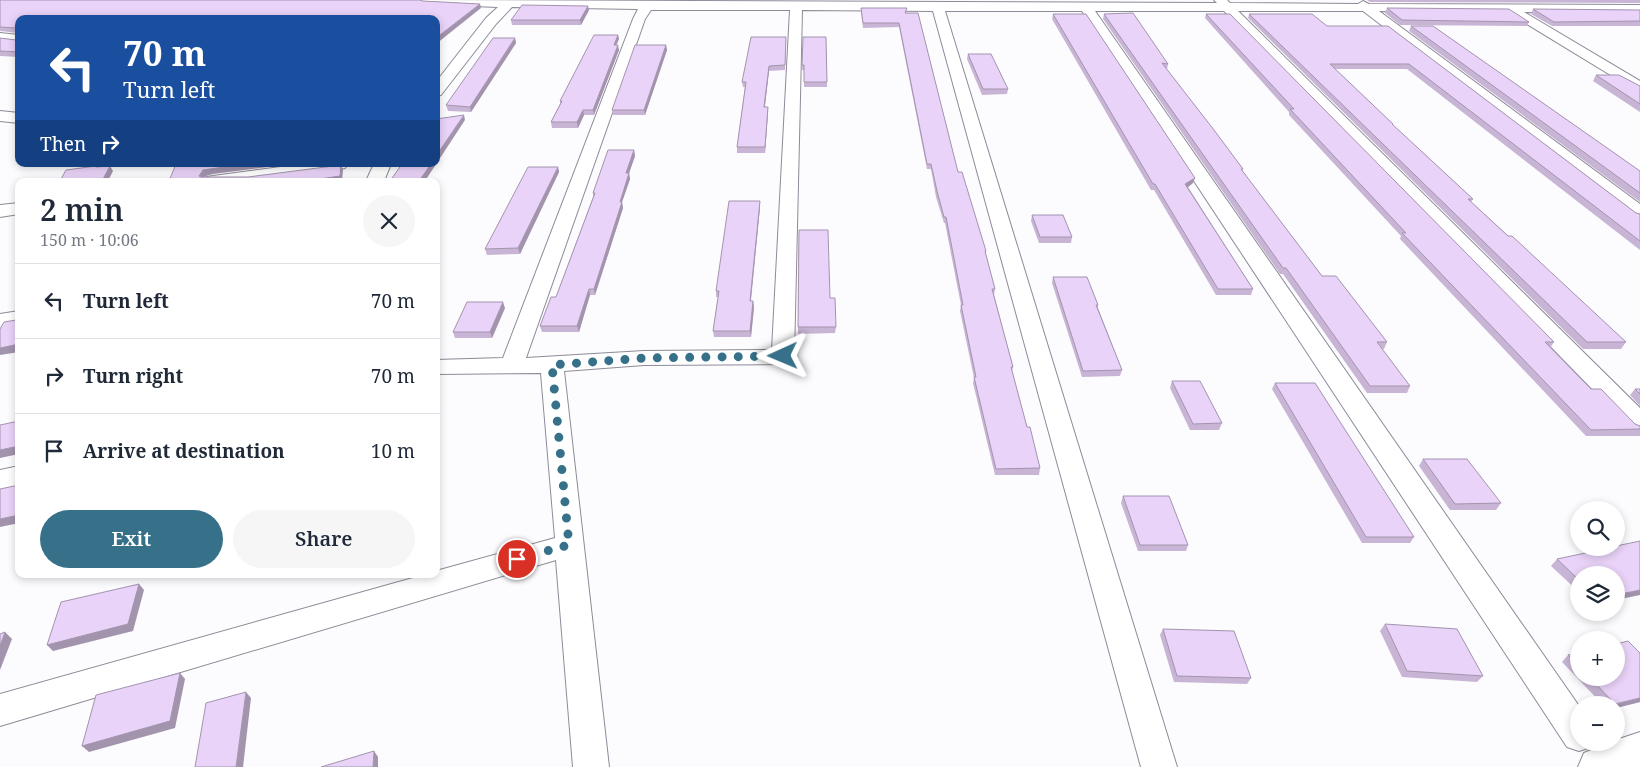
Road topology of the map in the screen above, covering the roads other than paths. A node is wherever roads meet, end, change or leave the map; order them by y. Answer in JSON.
{"nodes":[{"id":1,"x":424,"y":0,"type":"edge"},
{"id":2,"x":1496,"y":0,"type":"edge"},
{"id":3,"x":1634,"y":0,"type":"edge"},
{"id":4,"x":475,"y":1,"type":"edge"},
{"id":5,"x":611,"y":3,"type":"edge"},
{"id":6,"x":1121,"y":3,"type":"edge"},
{"id":7,"x":1224,"y":3,"type":"edge"},
{"id":8,"x":1640,"y":3,"type":"edge"},
{"id":9,"x":508,"y":4,"type":"junction"},
{"id":10,"x":768,"y":4,"type":"edge"},
{"id":11,"x":929,"y":4,"type":"edge"},
{"id":12,"x":1361,"y":4,"type":"edge"},
{"id":13,"x":646,"y":7,"type":"junction"},
{"id":14,"x":1086,"y":7,"type":"junction"},
{"id":15,"x":796,"y":8,"type":"junction"},
{"id":16,"x":1508,"y":8,"type":"junction"},
{"id":17,"x":1640,"y":9,"type":"edge"},
{"id":18,"x":0,"y":38,"type":"edge"},
{"id":19,"x":15,"y":39,"type":"edge"},
{"id":20,"x":440,"y":69,"type":"edge"},
{"id":21,"x":454,"y":70,"type":"junction"},
{"id":22,"x":440,"y":87,"type":"edge"},
{"id":23,"x":1640,"y":87,"type":"edge"},
{"id":24,"x":0,"y":116,"type":"edge"},
{"id":25,"x":15,"y":118,"type":"edge"},
{"id":26,"x":317,"y":167,"type":"edge"},
{"id":27,"x":235,"y":178,"type":"edge"},
{"id":28,"x":15,"y":209,"type":"edge"},
{"id":29,"x":0,"y":211,"type":"edge"},
{"id":30,"x":1640,"y":213,"type":"edge"},
{"id":31,"x":15,"y":319,"type":"edge"},
{"id":32,"x":0,"y":322,"type":"edge"},
{"id":33,"x":512,"y":365,"type":"junction"},
{"id":34,"x":552,"y":365,"type":"junction"},
{"id":35,"x":440,"y":367,"type":"edge"},
{"id":36,"x":1640,"y":422,"type":"edge"},
{"id":37,"x":15,"y":477,"type":"edge"},
{"id":38,"x":0,"y":480,"type":"edge"},
{"id":39,"x":569,"y":545,"type":"junction"},
{"id":40,"x":0,"y":710,"type":"edge"},
{"id":41,"x":1640,"y":750,"type":"edge"},
{"id":42,"x":1590,"y":753,"type":"edge"},
{"id":43,"x":591,"y":767,"type":"edge"},
{"id":44,"x":1159,"y":767,"type":"edge"}],
"edges":[{"from":1,"to":4,"type":"street"},
{"from":2,"to":16,"type":"street"},
{"from":3,"to":8,"type":"street"},
{"from":4,"to":9,"type":"street"},
{"from":5,"to":9,"type":"street"},
{"from":5,"to":13,"type":"street"},
{"from":6,"to":7,"type":"street"},
{"from":6,"to":14,"type":"street"},
{"from":7,"to":12,"type":"street"},
{"from":7,"to":36,"type":"street"},
{"from":9,"to":21,"type":"street"},
{"from":10,"to":13,"type":"street"},
{"from":10,"to":15,"type":"street"},
{"from":11,"to":14,"type":"street"},
{"from":11,"to":15,"type":"street"},
{"from":11,"to":44,"type":"street"},
{"from":12,"to":16,"type":"street"},
{"from":12,"to":30,"type":"street"},
{"from":13,"to":33,"type":"street"},
{"from":14,"to":42,"type":"street"},
{"from":15,"to":34,"type":"street"},
{"from":16,"to":17,"type":"street"},
{"from":16,"to":23,"type":"street"},
{"from":18,"to":19,"type":"street"},
{"from":20,"to":21,"type":"street"},
{"from":21,"to":22,"type":"street"},
{"from":24,"to":25,"type":"street"},
{"from":26,"to":27,"type":"street"},
{"from":28,"to":29,"type":"street"},
{"from":31,"to":32,"type":"street"},
{"from":33,"to":34,"type":"street"},
{"from":33,"to":35,"type":"street"},
{"from":34,"to":39,"type":"street"},
{"from":37,"to":38,"type":"street"},
{"from":39,"to":40,"type":"street"},
{"from":39,"to":43,"type":"street"},
{"from":41,"to":42,"type":"street"}]}
